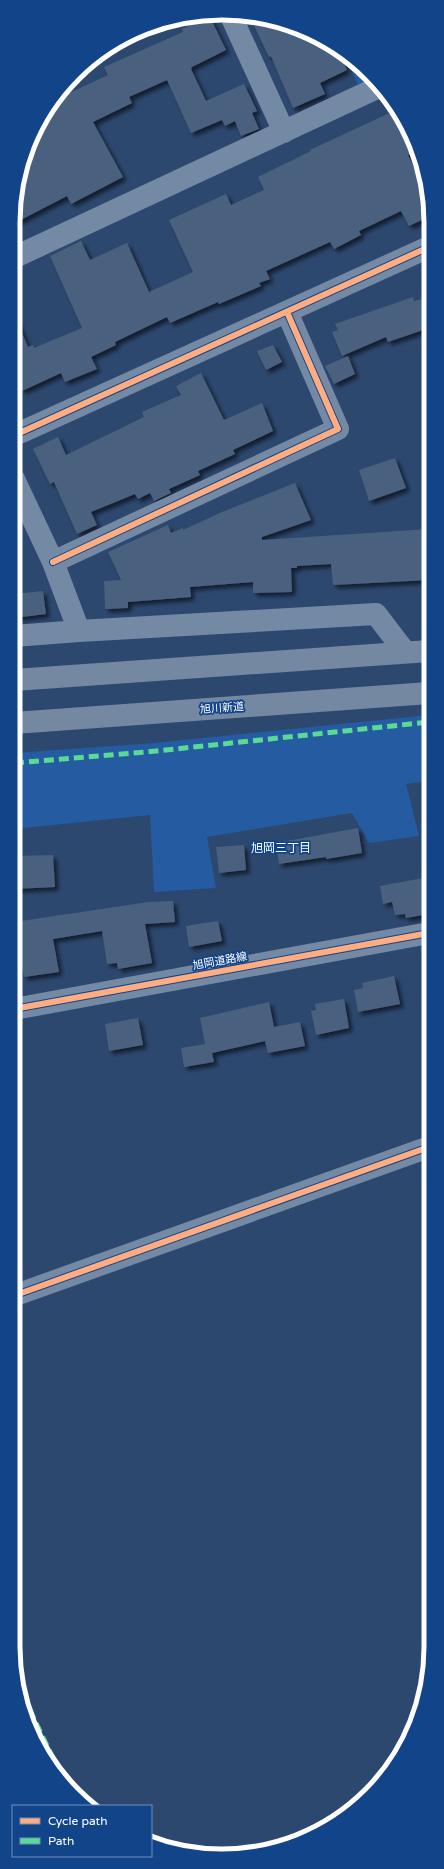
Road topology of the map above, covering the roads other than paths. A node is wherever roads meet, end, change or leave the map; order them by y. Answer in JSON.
{"nodes":[{"id":1,"x":233,"y":20,"type":"edge"},
{"id":2,"x":374,"y":89,"type":"edge"},
{"id":3,"x":284,"y":132,"type":"junction"},
{"id":4,"x":424,"y":249,"type":"edge"},
{"id":5,"x":20,"y":255,"type":"edge"},
{"id":6,"x":286,"y":312,"type":"junction"},
{"id":7,"x":20,"y":432,"type":"edge"},
{"id":8,"x":20,"y":492,"type":"edge"},
{"id":9,"x":53,"y":562,"type":"junction"},
{"id":10,"x":79,"y":631,"type":"junction"},
{"id":11,"x":20,"y":636,"type":"edge"},
{"id":12,"x":424,"y":651,"type":"edge"},
{"id":13,"x":405,"y":652,"type":"junction"},
{"id":14,"x":20,"y":680,"type":"edge"},
{"id":15,"x":424,"y":693,"type":"edge"},
{"id":16,"x":20,"y":723,"type":"edge"},
{"id":17,"x":424,"y":934,"type":"edge"},
{"id":18,"x":20,"y":1008,"type":"edge"},
{"id":19,"x":424,"y":1150,"type":"edge"},
{"id":20,"x":20,"y":1294,"type":"edge"}],
"edges":[{"from":1,"to":3,"type":"street"},
{"from":2,"to":3,"type":"street"},
{"from":3,"to":5,"type":"street"},
{"from":4,"to":6,"type":"street"},
{"from":6,"to":7,"type":"street"},
{"from":6,"to":9,"type":"street"},
{"from":8,"to":9,"type":"street"},
{"from":9,"to":10,"type":"street"},
{"from":10,"to":11,"type":"street"},
{"from":10,"to":13,"type":"street"},
{"from":12,"to":13,"type":"highway"},
{"from":13,"to":14,"type":"highway"},
{"from":15,"to":16,"type":"highway","name":"旭川新道"},
{"from":17,"to":18,"type":"street","name":"旭岡道路線"},
{"from":19,"to":20,"type":"street"}]}
